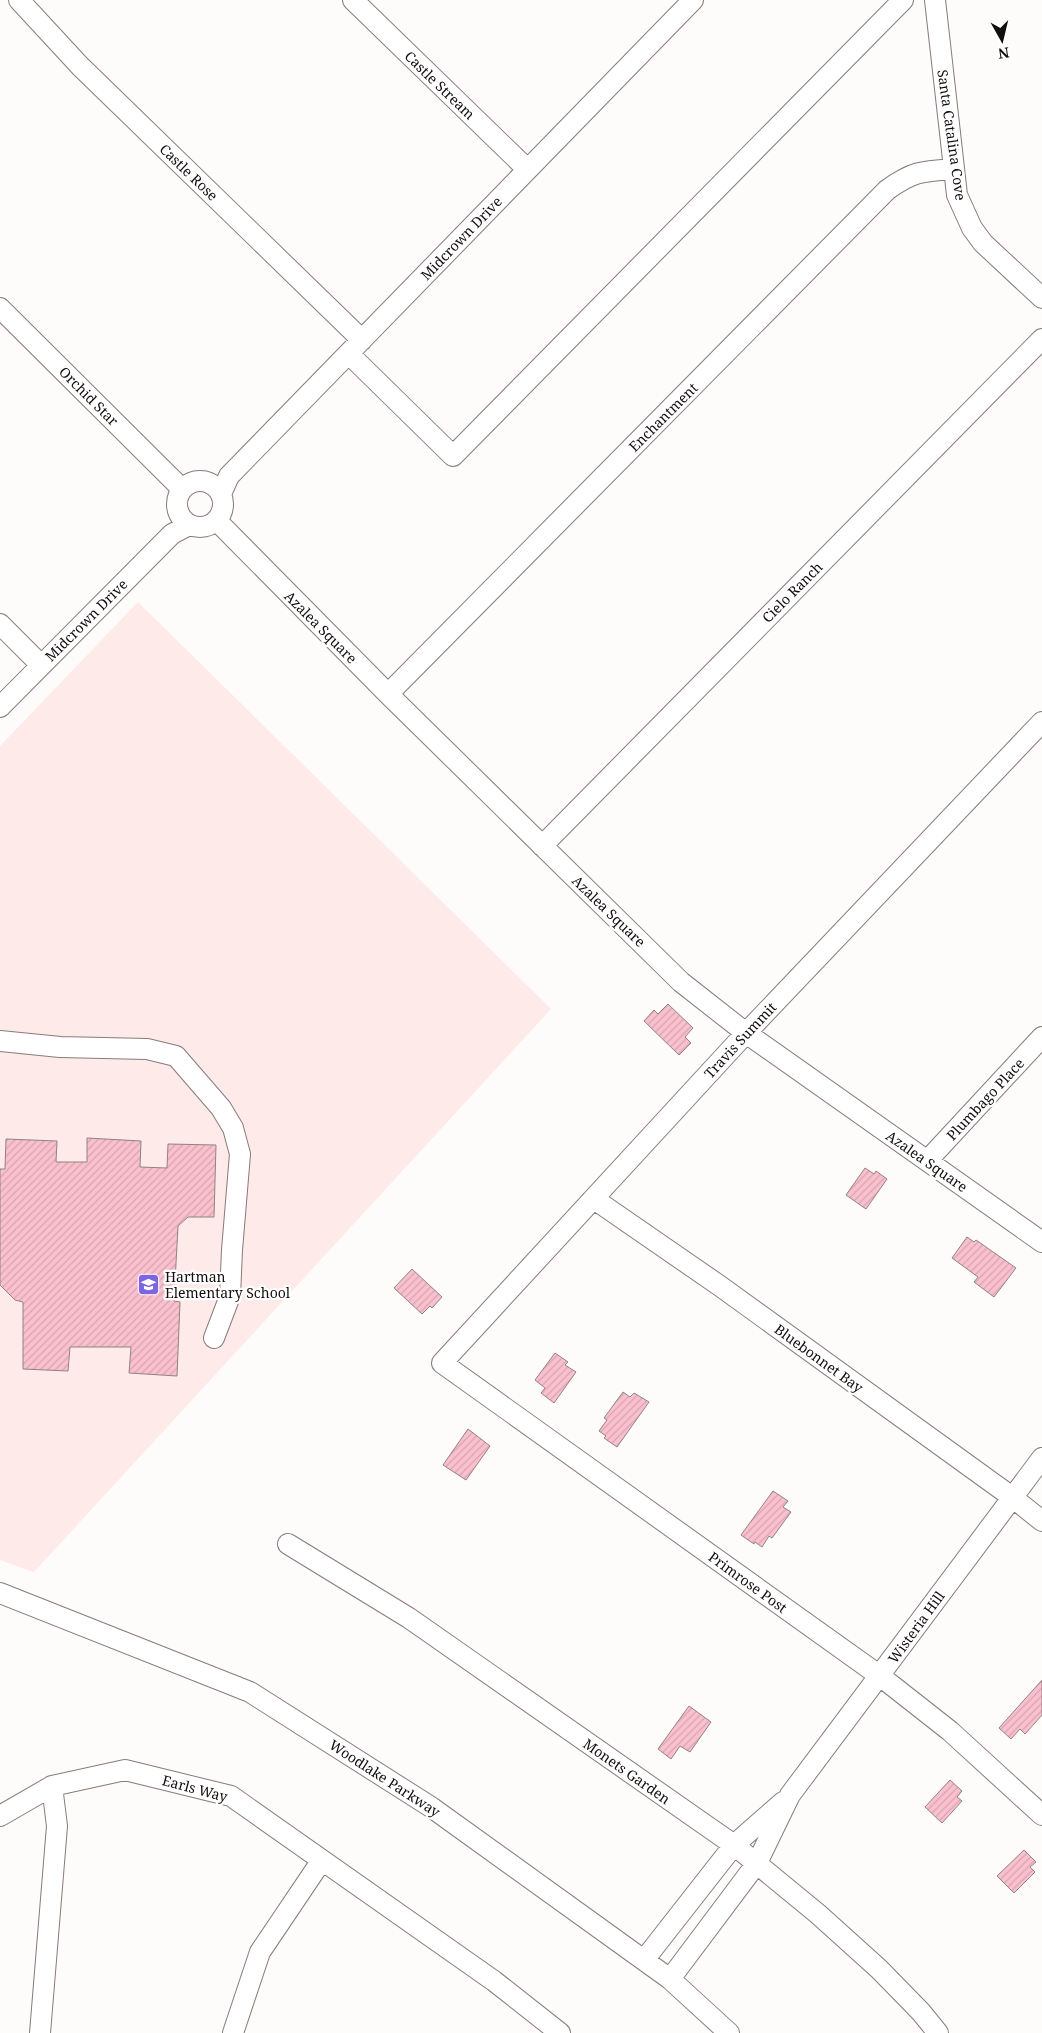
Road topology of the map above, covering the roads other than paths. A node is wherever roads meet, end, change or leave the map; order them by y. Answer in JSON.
{"nodes":[{"id":1,"x":19,"y":0,"type":"edge"},
{"id":2,"x":353,"y":0,"type":"edge"},
{"id":3,"x":693,"y":0,"type":"edge"},
{"id":4,"x":903,"y":0,"type":"edge"},
{"id":5,"x":935,"y":0,"type":"edge"},
{"id":6,"x":954,"y":168,"type":"junction"},
{"id":7,"x":527,"y":169,"type":"junction"},
{"id":8,"x":1042,"y":298,"type":"edge"},
{"id":9,"x":0,"y":308,"type":"edge"},
{"id":10,"x":1042,"y":339,"type":"edge"},
{"id":11,"x":356,"y":347,"type":"junction"},
{"id":12,"x":221,"y":484,"type":"junction"},
{"id":13,"x":183,"y":500,"type":"junction"},
{"id":14,"x":218,"y":522,"type":"junction"},
{"id":15,"x":0,"y":624,"type":"edge"},
{"id":16,"x":42,"y":665,"type":"junction"},
{"id":17,"x":388,"y":694,"type":"junction"},
{"id":18,"x":0,"y":707,"type":"edge"},
{"id":19,"x":1042,"y":722,"type":"edge"},
{"id":20,"x":542,"y":846,"type":"junction"},
{"id":21,"x":746,"y":1033,"type":"junction"},
{"id":22,"x":1042,"y":1037,"type":"edge"},
{"id":23,"x":0,"y":1041,"type":"edge"},
{"id":24,"x":927,"y":1161,"type":"junction"},
{"id":25,"x":594,"y":1199,"type":"junction"},
{"id":26,"x":1042,"y":1242,"type":"edge"},
{"id":27,"x":214,"y":1338,"type":"dead end"},
{"id":28,"x":442,"y":1363,"type":"joint"},
{"id":29,"x":1042,"y":1458,"type":"edge"},
{"id":30,"x":1012,"y":1497,"type":"junction"},
{"id":31,"x":1042,"y":1521,"type":"edge"},
{"id":32,"x":288,"y":1544,"type":"dead end"},
{"id":33,"x":0,"y":1593,"type":"edge"},
{"id":34,"x":880,"y":1676,"type":"junction"},
{"id":35,"x":52,"y":1786,"type":"junction"},
{"id":36,"x":790,"y":1795,"type":"junction"},
{"id":37,"x":1042,"y":1815,"type":"edge"},
{"id":38,"x":0,"y":1816,"type":"edge"},
{"id":39,"x":734,"y":1845,"type":"junction"},
{"id":40,"x":322,"y":1860,"type":"junction"},
{"id":41,"x":757,"y":1863,"type":"junction"},
{"id":42,"x":644,"y":1960,"type":"junction"},
{"id":43,"x":670,"y":1979,"type":"junction"},
{"id":44,"x":40,"y":2033,"type":"edge"},
{"id":45,"x":233,"y":2033,"type":"edge"},
{"id":46,"x":560,"y":2033,"type":"edge"},
{"id":47,"x":729,"y":2033,"type":"edge"},
{"id":48,"x":938,"y":2033,"type":"edge"}],
"edges":[{"from":1,"to":11,"type":"street","name":"Castle Rose"},
{"from":2,"to":7,"type":"street","name":"Castle Stream"},
{"from":3,"to":7,"type":"street","name":"Midcrown Drive"},
{"from":4,"to":11,"type":"street","name":"Castle Rose"},
{"from":5,"to":6,"type":"street","name":"Santa Catalina Cove"},
{"from":6,"to":8,"type":"street","name":"Santa Catalina Cove"},
{"from":6,"to":17,"type":"street","name":"Enchantment"},
{"from":7,"to":11,"type":"street","name":"Midcrown Drive"},
{"from":9,"to":13,"type":"street","name":"Orchid Star"},
{"from":10,"to":20,"type":"street","name":"Cielo Ranch"},
{"from":11,"to":12,"type":"street","name":"Midcrown Drive"},
{"from":12,"to":13,"type":"street"},
{"from":12,"to":14,"type":"street"},
{"from":13,"to":14,"type":"street"},
{"from":13,"to":16,"type":"street","name":"Midcrown Drive"},
{"from":14,"to":17,"type":"street","name":"Azalea Square"},
{"from":15,"to":16,"type":"street"},
{"from":16,"to":18,"type":"street","name":"Midcrown Drive"},
{"from":17,"to":20,"type":"street","name":"Azalea Square"},
{"from":19,"to":21,"type":"street","name":"Travis Summit"},
{"from":20,"to":21,"type":"street","name":"Azalea Square"},
{"from":21,"to":24,"type":"street","name":"Azalea Square"},
{"from":21,"to":25,"type":"street","name":"Travis Summit"},
{"from":22,"to":24,"type":"street","name":"Plumbago Place"},
{"from":23,"to":27,"type":"street"},
{"from":24,"to":26,"type":"street","name":"Azalea Square"},
{"from":25,"to":28,"type":"street","name":"Travis Summit"},
{"from":25,"to":30,"type":"street","name":"Bluebonnet Bay"},
{"from":28,"to":34,"type":"street","name":"Primrose Post"},
{"from":29,"to":30,"type":"street","name":"Wisteria Hill"},
{"from":30,"to":31,"type":"street","name":"Bluebonnet Bay"},
{"from":30,"to":34,"type":"street","name":"Wisteria Hill"},
{"from":32,"to":39,"type":"street","name":"Monets Garden"},
{"from":33,"to":42,"type":"street","name":"Woodlake Parkway"},
{"from":34,"to":36,"type":"street","name":"Wisteria Hill"},
{"from":34,"to":37,"type":"street","name":"Primrose Post"},
{"from":35,"to":38,"type":"street","name":"Earls Way"},
{"from":35,"to":40,"type":"street","name":"Earls Way"},
{"from":35,"to":44,"type":"street"},
{"from":36,"to":39,"type":"street","name":"Wisteria Hill"},
{"from":36,"to":41,"type":"street","name":"Wisteria Hill"},
{"from":39,"to":41,"type":"street","name":"Monets Garden"},
{"from":39,"to":42,"type":"street","name":"Wisteria Hill"},
{"from":40,"to":45,"type":"street"},
{"from":40,"to":46,"type":"street","name":"Earls Way"},
{"from":41,"to":43,"type":"street","name":"Wisteria Hill"},
{"from":41,"to":48,"type":"street","name":"Monets Garden"},
{"from":42,"to":43,"type":"street","name":"Woodlake Parkway"},
{"from":43,"to":47,"type":"street","name":"Woodlake Parkway"}]}
